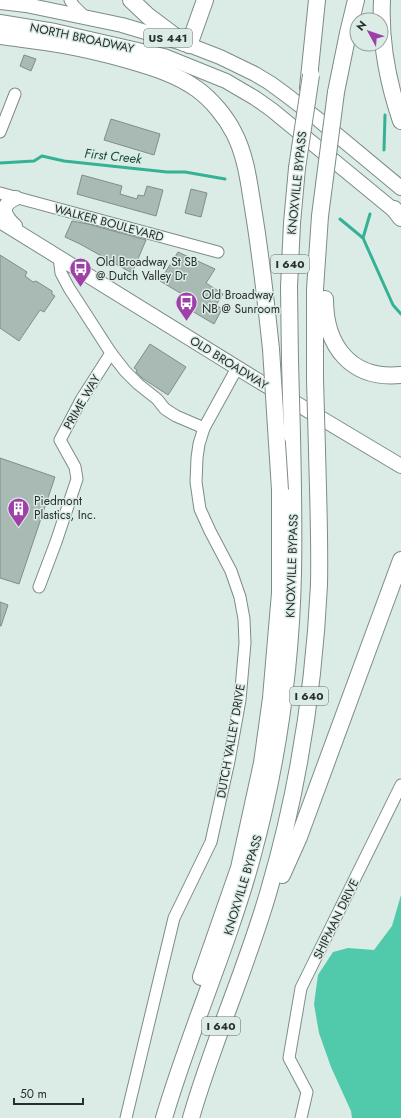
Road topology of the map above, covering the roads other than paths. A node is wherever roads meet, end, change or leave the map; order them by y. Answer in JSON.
{"nodes":[{"id":1,"x":70,"y":0,"type":"edge"},
{"id":2,"x":131,"y":0,"type":"edge"},
{"id":3,"x":205,"y":0,"type":"edge"},
{"id":4,"x":317,"y":0,"type":"edge"},
{"id":5,"x":327,"y":0,"type":"edge"},
{"id":6,"x":356,"y":0,"type":"edge"},
{"id":7,"x":382,"y":0,"type":"edge"},
{"id":8,"x":0,"y":2,"type":"edge"},
{"id":9,"x":30,"y":3,"type":"edge"},
{"id":10,"x":85,"y":16,"type":"junction"},
{"id":11,"x":0,"y":22,"type":"edge"},
{"id":12,"x":0,"y":36,"type":"edge"},
{"id":13,"x":26,"y":39,"type":"junction"},
{"id":14,"x":0,"y":42,"type":"edge"},
{"id":15,"x":187,"y":44,"type":"junction"},
{"id":16,"x":190,"y":66,"type":"junction"},
{"id":17,"x":15,"y":94,"type":"dead end"},
{"id":18,"x":307,"y":96,"type":"junction"},
{"id":19,"x":401,"y":121,"type":"edge"},
{"id":20,"x":0,"y":132,"type":"edge"},
{"id":21,"x":401,"y":188,"type":"edge"},
{"id":22,"x":0,"y":193,"type":"edge"},
{"id":23,"x":16,"y":198,"type":"junction"},
{"id":24,"x":399,"y":214,"type":"edge"},
{"id":25,"x":0,"y":221,"type":"edge"},
{"id":26,"x":29,"y":238,"type":"junction"},
{"id":27,"x":218,"y":252,"type":"dead end"},
{"id":28,"x":59,"y":257,"type":"junction"},
{"id":29,"x":317,"y":259,"type":"junction"},
{"id":30,"x":111,"y":353,"type":"junction"},
{"id":31,"x":237,"y":368,"type":"junction"},
{"id":32,"x":401,"y":375,"type":"edge"},
{"id":33,"x":204,"y":428,"type":"junction"},
{"id":34,"x":401,"y":466,"type":"edge"},
{"id":35,"x":401,"y":560,"type":"edge"},
{"id":36,"x":39,"y":587,"type":"dead end"},
{"id":37,"x":401,"y":785,"type":"edge"},
{"id":38,"x":255,"y":935,"type":"junction"},
{"id":39,"x":126,"y":1118,"type":"edge"},
{"id":40,"x":154,"y":1118,"type":"edge"},
{"id":41,"x":164,"y":1118,"type":"edge"},
{"id":42,"x":191,"y":1118,"type":"edge"},
{"id":43,"x":301,"y":1118,"type":"edge"}],
"edges":[{"from":1,"to":10,"type":"street"},
{"from":2,"to":15,"type":"highway"},
{"from":3,"to":15,"type":"highway"},
{"from":4,"to":18,"type":"highway"},
{"from":5,"to":18,"type":"highway","name":"KNOXVILLE BYPASS","number":"I 640","bridge":true},
{"from":6,"to":29,"type":"highway","name":"KNOXVILLE BYPASS","number":"I 640","bridge":true},
{"from":7,"to":19,"type":"highway"},
{"from":8,"to":9,"type":"main road","name":"NORTH BROADWAY","number":"US 441"},
{"from":9,"to":10,"type":"main road","name":"NORTH BROADWAY","number":"US 441"},
{"from":10,"to":15,"type":"main road","name":"NORTH BROADWAY","number":"US 441"},
{"from":11,"to":16,"type":"main road","name":"NORTH BROADWAY","number":"US 441"},
{"from":12,"to":13,"type":"highway"},
{"from":13,"to":14,"type":"highway"},
{"from":13,"to":40,"type":"highway","bridge":true},
{"from":15,"to":16,"type":"main road"},
{"from":15,"to":21,"type":"main road","name":"NORTH BROADWAY","number":"US 441"},
{"from":16,"to":24,"type":"main road","name":"NORTH BROADWAY","number":"US 441"},
{"from":17,"to":20,"type":"street"},
{"from":18,"to":41,"type":"highway","name":"KNOXVILLE BYPASS","number":"I 640","bridge":true},
{"from":22,"to":23,"type":"street","name":"WALKER BOULEVARD"},
{"from":23,"to":26,"type":"main road"},
{"from":23,"to":27,"type":"street","name":"WALKER BOULEVARD"},
{"from":25,"to":26,"type":"main road","name":"OLD BROADWAY"},
{"from":26,"to":28,"type":"main road","name":"OLD BROADWAY"},
{"from":28,"to":30,"type":"street"},
{"from":28,"to":31,"type":"main road","name":"OLD BROADWAY"},
{"from":29,"to":32,"type":"highway"},
{"from":29,"to":38,"type":"highway","name":"KNOXVILLE BYPASS","number":"I 640","bridge":true},
{"from":30,"to":33,"type":"street"},
{"from":30,"to":36,"type":"street","name":"PRIME WAY"},
{"from":31,"to":33,"type":"street","name":"DUTCH VALLEY DRIVE"},
{"from":31,"to":34,"type":"main road","name":"OLD BROADWAY"},
{"from":33,"to":39,"type":"street","name":"DUTCH VALLEY DRIVE"},
{"from":35,"to":38,"type":"highway"},
{"from":37,"to":43,"type":"street","name":"SHIPMAN DRIVE"},
{"from":38,"to":42,"type":"highway","name":"KNOXVILLE BYPASS","number":"I 640"}]}
